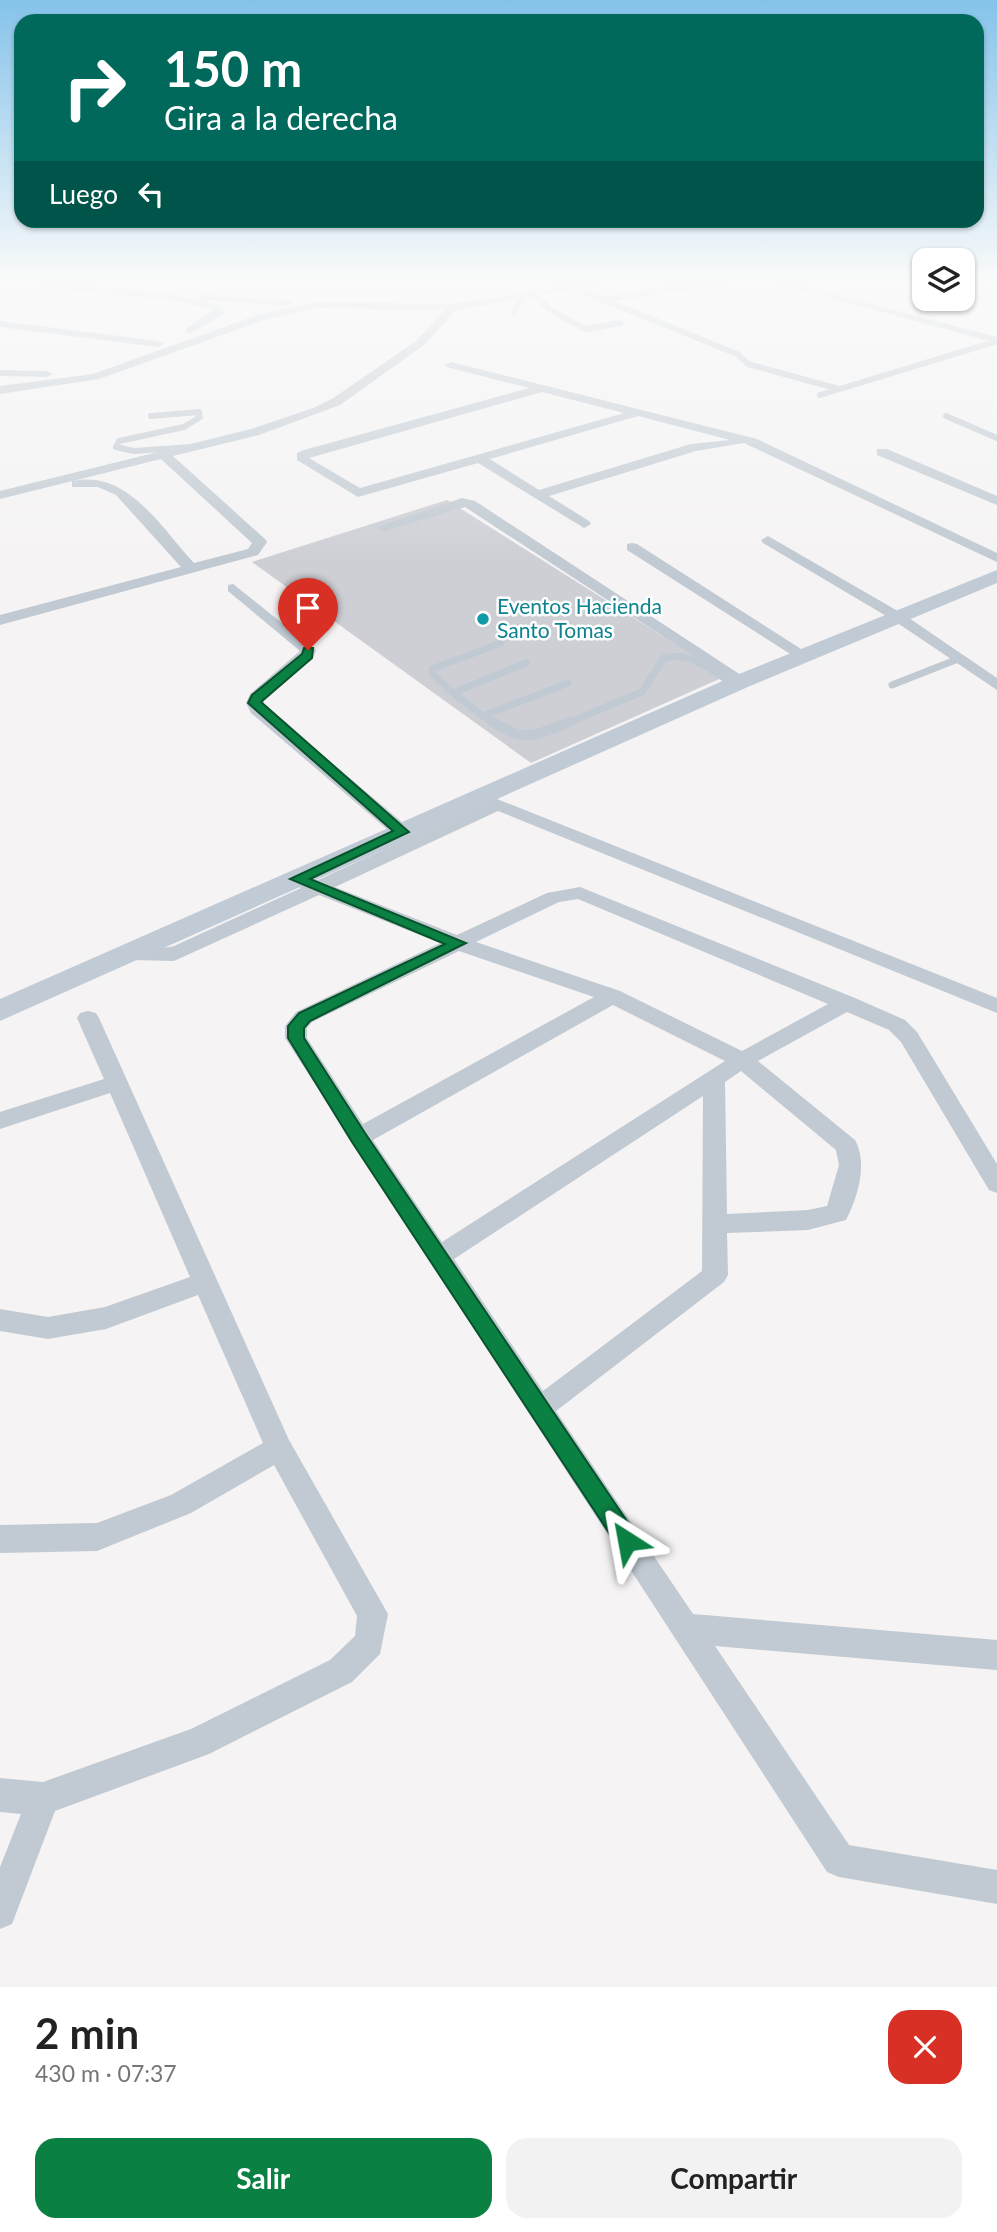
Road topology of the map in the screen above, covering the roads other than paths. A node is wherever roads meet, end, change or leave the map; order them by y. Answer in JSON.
{"nodes":[{"id":1,"x":101,"y":375,"type":"edge"},
{"id":2,"x":375,"y":375,"type":"edge"},
{"id":3,"x":490,"y":375,"type":"edge"},
{"id":4,"x":787,"y":375,"type":"edge"},
{"id":5,"x":885,"y":375,"type":"edge"},
{"id":6,"x":543,"y":388,"type":"junction"},
{"id":7,"x":839,"y":389,"type":"junction"},
{"id":8,"x":0,"y":390,"type":"edge"},
{"id":9,"x":92,"y":391,"type":"dead end"},
{"id":10,"x":820,"y":395,"type":"dead end"},
{"id":11,"x":0,"y":396,"type":"edge"},
{"id":12,"x":640,"y":412,"type":"junction"},
{"id":13,"x":151,"y":416,"type":"dead end"},
{"id":14,"x":946,"y":416,"type":"dead end"},
{"id":15,"x":694,"y":426,"type":"junction"},
{"id":16,"x":997,"y":438,"type":"edge"},
{"id":17,"x":753,"y":442,"type":"junction"},
{"id":18,"x":192,"y":447,"type":"junction"},
{"id":19,"x":695,"y":447,"type":"junction"},
{"id":20,"x":882,"y":452,"type":"dead end"},
{"id":21,"x":163,"y":454,"type":"junction"},
{"id":22,"x":478,"y":457,"type":"junction"},
{"id":23,"x":40,"y":485,"type":"junction"},
{"id":24,"x":0,"y":495,"type":"edge"},
{"id":25,"x":537,"y":495,"type":"junction"},
{"id":26,"x":997,"y":501,"type":"edge"},
{"id":27,"x":584,"y":524,"type":"dead end"},
{"id":28,"x":384,"y":527,"type":"dead end"},
{"id":29,"x":768,"y":540,"type":"dead end"},
{"id":30,"x":632,"y":547,"type":"dead end"},
{"id":31,"x":997,"y":558,"type":"edge"},
{"id":32,"x":190,"y":568,"type":"junction"},
{"id":33,"x":993,"y":582,"type":"edge"},
{"id":34,"x":233,"y":588,"type":"dead end"},
{"id":35,"x":898,"y":617,"type":"junction"},
{"id":36,"x":0,"y":620,"type":"edge"},
{"id":37,"x":501,"y":643,"type":"dead end"},
{"id":38,"x":804,"y":656,"type":"junction"},
{"id":39,"x":958,"y":659,"type":"junction"},
{"id":40,"x":526,"y":663,"type":"dead end"},
{"id":41,"x":568,"y":683,"type":"dead end"},
{"id":42,"x":738,"y":683,"type":"junction"},
{"id":43,"x":892,"y":685,"type":"dead end"},
{"id":44,"x":997,"y":685,"type":"edge"},
{"id":45,"x":453,"y":693,"type":"junction"},
{"id":46,"x":482,"y":716,"type":"junction"},
{"id":47,"x":490,"y":801,"type":"junction"},
{"id":48,"x":402,"y":832,"type":"junction"},
{"id":49,"x":307,"y":883,"type":"junction"},
{"id":50,"x":458,"y":943,"type":"junction"},
{"id":51,"x":613,"y":996,"type":"junction"},
{"id":52,"x":848,"y":1003,"type":"junction"},
{"id":53,"x":997,"y":1006,"type":"edge"},
{"id":54,"x":0,"y":1011,"type":"edge"},
{"id":55,"x":88,"y":1018,"type":"dead end"},
{"id":56,"x":742,"y":1060,"type":"junction"},
{"id":57,"x":714,"y":1078,"type":"junction"},
{"id":58,"x":117,"y":1083,"type":"junction"},
{"id":59,"x":0,"y":1121,"type":"edge"},
{"id":60,"x":359,"y":1137,"type":"junction"},
{"id":61,"x":997,"y":1184,"type":"edge"},
{"id":62,"x":714,"y":1224,"type":"junction"},
{"id":63,"x":438,"y":1257,"type":"junction"},
{"id":64,"x":205,"y":1282,"type":"junction"},
{"id":65,"x":0,"y":1320,"type":"edge"},
{"id":66,"x":539,"y":1409,"type":"junction"},
{"id":67,"x":279,"y":1448,"type":"junction"},
{"id":68,"x":0,"y":1539,"type":"edge"},
{"id":69,"x":685,"y":1628,"type":"junction"},
{"id":70,"x":997,"y":1656,"type":"edge"},
{"id":71,"x":0,"y":1795,"type":"edge"},
{"id":72,"x":44,"y":1799,"type":"junction"},
{"id":73,"x":997,"y":1887,"type":"edge"},
{"id":74,"x":0,"y":1912,"type":"edge"}],
"edges":[{"from":1,"to":8,"type":"street"},
{"from":2,"to":18,"type":"street"},
{"from":3,"to":6,"type":"street"},
{"from":4,"to":7,"type":"lane"},
{"from":5,"to":7,"type":"lane"},
{"from":6,"to":12,"type":"street"},
{"from":6,"to":22,"type":"street"},
{"from":7,"to":10,"type":"lane"},
{"from":9,"to":11,"type":"street"},
{"from":12,"to":15,"type":"street"},
{"from":12,"to":22,"type":"street"},
{"from":13,"to":18,"type":"lane"},
{"from":14,"to":16,"type":"lane"},
{"from":15,"to":17,"type":"street"},
{"from":15,"to":19,"type":"street"},
{"from":17,"to":19,"type":"street"},
{"from":17,"to":31,"type":"street"},
{"from":18,"to":21,"type":"street"},
{"from":19,"to":25,"type":"street"},
{"from":20,"to":26,"type":"street"},
{"from":21,"to":23,"type":"street"},
{"from":21,"to":32,"type":"street"},
{"from":22,"to":25,"type":"street"},
{"from":23,"to":24,"type":"street"},
{"from":23,"to":32,"type":"street"},
{"from":25,"to":27,"type":"street"},
{"from":28,"to":42,"type":"street"},
{"from":29,"to":35,"type":"street"},
{"from":30,"to":38,"type":"street"},
{"from":32,"to":36,"type":"street"},
{"from":33,"to":35,"type":"street"},
{"from":34,"to":48,"type":"street"},
{"from":35,"to":38,"type":"street"},
{"from":35,"to":39,"type":"street"},
{"from":37,"to":45,"type":"lane"},
{"from":38,"to":42,"type":"street"},
{"from":39,"to":43,"type":"lane"},
{"from":39,"to":44,"type":"street"},
{"from":40,"to":45,"type":"lane"},
{"from":41,"to":46,"type":"lane"},
{"from":42,"to":46,"type":"lane"},
{"from":42,"to":47,"type":"street"},
{"from":45,"to":46,"type":"lane"},
{"from":47,"to":48,"type":"street"},
{"from":47,"to":49,"type":"street"},
{"from":47,"to":53,"type":"street"},
{"from":48,"to":49,"type":"street"},
{"from":49,"to":50,"type":"street"},
{"from":49,"to":54,"type":"street"},
{"from":50,"to":51,"type":"street"},
{"from":50,"to":52,"type":"street"},
{"from":50,"to":60,"type":"street"},
{"from":51,"to":56,"type":"street"},
{"from":51,"to":60,"type":"street"},
{"from":52,"to":56,"type":"street"},
{"from":52,"to":61,"type":"street"},
{"from":55,"to":58,"type":"street"},
{"from":56,"to":57,"type":"street"},
{"from":56,"to":62,"type":"street"},
{"from":57,"to":62,"type":"street"},
{"from":57,"to":63,"type":"street"},
{"from":58,"to":59,"type":"street"},
{"from":58,"to":64,"type":"street"},
{"from":60,"to":63,"type":"street"},
{"from":62,"to":66,"type":"street"},
{"from":63,"to":66,"type":"street"},
{"from":64,"to":65,"type":"street"},
{"from":64,"to":67,"type":"street"},
{"from":66,"to":69,"type":"street"},
{"from":67,"to":68,"type":"street"},
{"from":67,"to":72,"type":"street"},
{"from":69,"to":70,"type":"street"},
{"from":69,"to":73,"type":"street"},
{"from":71,"to":72,"type":"street"},
{"from":72,"to":74,"type":"street"}]}
